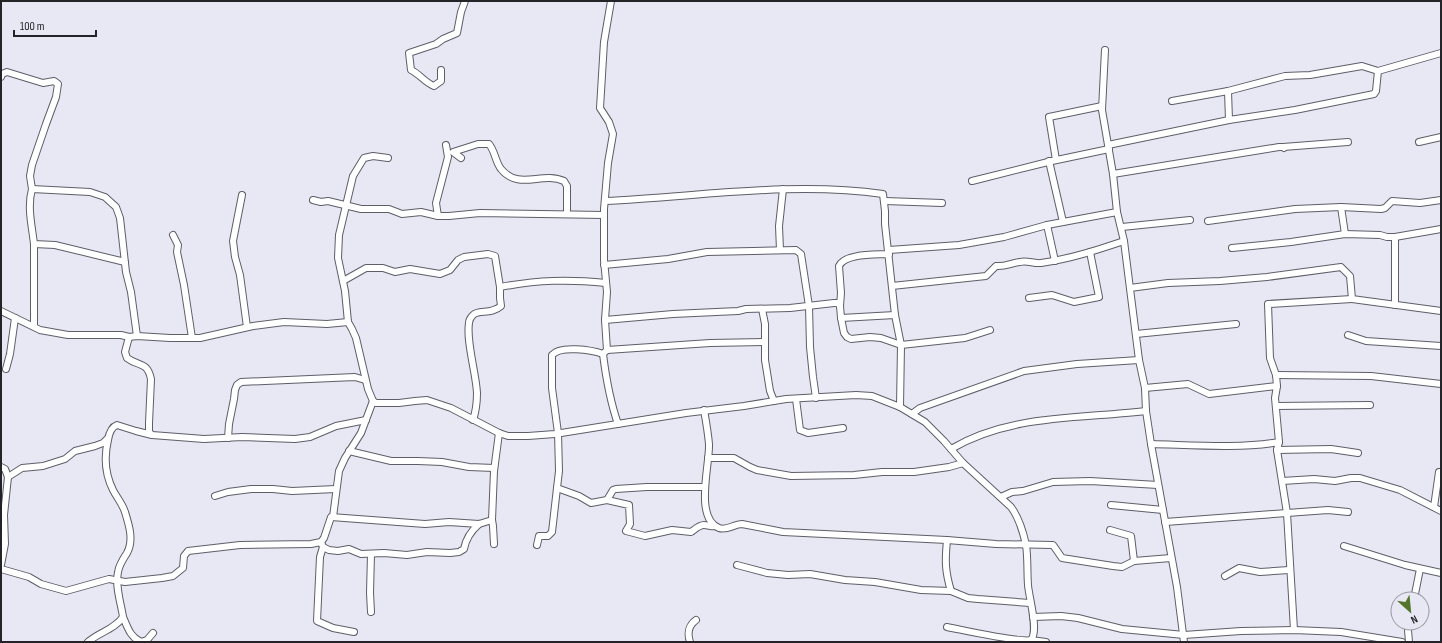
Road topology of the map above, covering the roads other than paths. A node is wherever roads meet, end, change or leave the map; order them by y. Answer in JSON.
{"nodes":[{"id":1,"x":465,"y":1,"type":"edge"},
{"id":2,"x":609,"y":1,"type":"edge"},
{"id":3,"x":1105,"y":50,"type":"dead end"},
{"id":4,"x":1441,"y":53,"type":"edge"},
{"id":5,"x":441,"y":70,"type":"dead end"},
{"id":6,"x":1378,"y":71,"type":"junction"},
{"id":7,"x":1,"y":77,"type":"edge"},
{"id":8,"x":1228,"y":91,"type":"junction"},
{"id":9,"x":1172,"y":101,"type":"dead end"},
{"id":10,"x":1102,"y":106,"type":"junction"},
{"id":11,"x":1229,"y":120,"type":"junction"},
{"id":12,"x":1441,"y":137,"type":"edge"},
{"id":13,"x":1348,"y":142,"type":"dead end"},
{"id":14,"x":1419,"y":142,"type":"dead end"},
{"id":15,"x":446,"y":145,"type":"dead end"},
{"id":16,"x":1109,"y":147,"type":"junction"},
{"id":17,"x":388,"y":158,"type":"dead end"},
{"id":18,"x":461,"y":158,"type":"dead end"},
{"id":19,"x":1052,"y":160,"type":"junction"},
{"id":20,"x":1113,"y":174,"type":"junction"},
{"id":21,"x":972,"y":181,"type":"dead end"},
{"id":22,"x":32,"y":189,"type":"junction"},
{"id":23,"x":783,"y":189,"type":"junction"},
{"id":24,"x":242,"y":195,"type":"dead end"},
{"id":25,"x":313,"y":200,"type":"dead end"},
{"id":26,"x":1441,"y":200,"type":"edge"},
{"id":27,"x":605,"y":201,"type":"junction"},
{"id":28,"x":885,"y":201,"type":"junction"},
{"id":29,"x":942,"y":203,"type":"dead end"},
{"id":30,"x":347,"y":205,"type":"junction"},
{"id":31,"x":1341,"y":207,"type":"junction"},
{"id":32,"x":1117,"y":212,"type":"junction"},
{"id":33,"x":567,"y":214,"type":"junction"},
{"id":34,"x":604,"y":215,"type":"junction"},
{"id":35,"x":438,"y":216,"type":"junction"},
{"id":36,"x":1190,"y":220,"type":"dead end"},
{"id":37,"x":1208,"y":221,"type":"dead end"},
{"id":38,"x":1063,"y":222,"type":"junction"},
{"id":39,"x":1047,"y":225,"type":"junction"},
{"id":40,"x":1122,"y":228,"type":"junction"},
{"id":41,"x":1441,"y":229,"type":"edge"},
{"id":42,"x":1345,"y":234,"type":"junction"},
{"id":43,"x":173,"y":235,"type":"dead end"},
{"id":44,"x":1395,"y":237,"type":"junction"},
{"id":45,"x":1124,"y":241,"type":"junction"},
{"id":46,"x":34,"y":244,"type":"junction"},
{"id":47,"x":1232,"y":248,"type":"dead end"},
{"id":48,"x":780,"y":250,"type":"junction"},
{"id":49,"x":889,"y":252,"type":"junction"},
{"id":50,"x":1090,"y":252,"type":"junction"},
{"id":51,"x":1055,"y":261,"type":"junction"},
{"id":52,"x":125,"y":262,"type":"junction"},
{"id":53,"x":604,"y":265,"type":"junction"},
{"id":54,"x":343,"y":281,"type":"junction"},
{"id":55,"x":606,"y":283,"type":"junction"},
{"id":56,"x":892,"y":286,"type":"junction"},
{"id":57,"x":500,"y":287,"type":"junction"},
{"id":58,"x":1130,"y":288,"type":"junction"},
{"id":59,"x":1029,"y":298,"type":"dead end"},
{"id":60,"x":1352,"y":299,"type":"junction"},
{"id":61,"x":1395,"y":305,"type":"junction"},
{"id":62,"x":809,"y":306,"type":"junction"},
{"id":63,"x":840,"y":306,"type":"junction"},
{"id":64,"x":762,"y":309,"type":"junction"},
{"id":65,"x":1,"y":311,"type":"edge"},
{"id":66,"x":1441,"y":311,"type":"edge"},
{"id":67,"x":895,"y":315,"type":"junction"},
{"id":68,"x":15,"y":318,"type":"junction"},
{"id":69,"x":841,"y":318,"type":"junction"},
{"id":70,"x":605,"y":320,"type":"junction"},
{"id":71,"x":348,"y":322,"type":"junction"},
{"id":72,"x":1236,"y":324,"type":"dead end"},
{"id":73,"x":34,"y":326,"type":"junction"},
{"id":74,"x":247,"y":328,"type":"junction"},
{"id":75,"x":990,"y":330,"type":"dead end"},
{"id":76,"x":1136,"y":334,"type":"junction"},
{"id":77,"x":1348,"y":335,"type":"dead end"},
{"id":78,"x":137,"y":336,"type":"junction"},
{"id":79,"x":129,"y":337,"type":"junction"},
{"id":80,"x":192,"y":338,"type":"junction"},
{"id":81,"x":765,"y":342,"type":"junction"},
{"id":82,"x":900,"y":345,"type":"junction"},
{"id":83,"x":1441,"y":346,"type":"edge"},
{"id":84,"x":605,"y":352,"type":"junction"},
{"id":85,"x":1139,"y":360,"type":"junction"},
{"id":86,"x":6,"y":369,"type":"dead end"},
{"id":87,"x":1276,"y":375,"type":"junction"},
{"id":88,"x":365,"y":380,"type":"junction"},
{"id":89,"x":1441,"y":384,"type":"edge"},
{"id":90,"x":1277,"y":386,"type":"junction"},
{"id":91,"x":1145,"y":388,"type":"junction"},
{"id":92,"x":816,"y":398,"type":"junction"},
{"id":93,"x":796,"y":399,"type":"junction"},
{"id":94,"x":373,"y":401,"type":"junction"},
{"id":95,"x":774,"y":401,"type":"junction"},
{"id":96,"x":1370,"y":405,"type":"dead end"},
{"id":97,"x":1276,"y":406,"type":"junction"},
{"id":98,"x":900,"y":407,"type":"junction"},
{"id":99,"x":704,"y":410,"type":"junction"},
{"id":100,"x":1146,"y":411,"type":"junction"},
{"id":101,"x":912,"y":414,"type":"junction"},
{"id":102,"x":366,"y":420,"type":"junction"},
{"id":103,"x":473,"y":420,"type":"junction"},
{"id":104,"x":618,"y":424,"type":"junction"},
{"id":105,"x":843,"y":428,"type":"dead end"},
{"id":106,"x":499,"y":433,"type":"junction"},
{"id":107,"x":558,"y":433,"type":"junction"},
{"id":108,"x":152,"y":434,"type":"junction"},
{"id":109,"x":108,"y":438,"type":"junction"},
{"id":110,"x":228,"y":438,"type":"junction"},
{"id":111,"x":1279,"y":442,"type":"junction"},
{"id":112,"x":1151,"y":444,"type":"junction"},
{"id":113,"x":950,"y":449,"type":"junction"},
{"id":114,"x":1277,"y":450,"type":"junction"},
{"id":115,"x":349,"y":452,"type":"junction"},
{"id":116,"x":1358,"y":453,"type":"dead end"},
{"id":117,"x":708,"y":458,"type":"junction"},
{"id":118,"x":963,"y":464,"type":"junction"},
{"id":119,"x":1,"y":467,"type":"edge"},
{"id":120,"x":494,"y":468,"type":"junction"},
{"id":121,"x":1439,"y":472,"type":"dead end"},
{"id":122,"x":8,"y":477,"type":"junction"},
{"id":123,"x":1282,"y":481,"type":"junction"},
{"id":124,"x":1158,"y":485,"type":"junction"},
{"id":125,"x":557,"y":488,"type":"junction"},
{"id":126,"x":705,"y":488,"type":"junction"},
{"id":127,"x":336,"y":489,"type":"junction"},
{"id":128,"x":215,"y":496,"type":"dead end"},
{"id":129,"x":1001,"y":497,"type":"junction"},
{"id":130,"x":607,"y":500,"type":"junction"},
{"id":131,"x":1111,"y":505,"type":"dead end"},
{"id":132,"x":1434,"y":507,"type":"junction"},
{"id":133,"x":1163,"y":510,"type":"junction"},
{"id":134,"x":1441,"y":511,"type":"edge"},
{"id":135,"x":1348,"y":512,"type":"dead end"},
{"id":136,"x":1287,"y":513,"type":"junction"},
{"id":137,"x":333,"y":517,"type":"junction"},
{"id":138,"x":492,"y":520,"type":"junction"},
{"id":139,"x":1165,"y":522,"type":"junction"},
{"id":140,"x":479,"y":524,"type":"junction"},
{"id":141,"x":714,"y":526,"type":"junction"},
{"id":142,"x":1110,"y":530,"type":"dead end"},
{"id":143,"x":947,"y":540,"type":"junction"},
{"id":144,"x":322,"y":544,"type":"junction"},
{"id":145,"x":494,"y":544,"type":"dead end"},
{"id":146,"x":1026,"y":544,"type":"junction"},
{"id":147,"x":537,"y":545,"type":"dead end"},
{"id":148,"x":1344,"y":546,"type":"dead end"},
{"id":149,"x":371,"y":554,"type":"junction"},
{"id":150,"x":1171,"y":558,"type":"junction"},
{"id":151,"x":1134,"y":561,"type":"junction"},
{"id":152,"x":1,"y":565,"type":"edge"},
{"id":153,"x":737,"y":565,"type":"dead end"},
{"id":154,"x":1420,"y":568,"type":"junction"},
{"id":155,"x":1,"y":569,"type":"edge"},
{"id":156,"x":1289,"y":570,"type":"junction"},
{"id":157,"x":1441,"y":573,"type":"edge"},
{"id":158,"x":1225,"y":576,"type":"dead end"},
{"id":159,"x":117,"y":580,"type":"junction"},
{"id":160,"x":951,"y":591,"type":"junction"},
{"id":161,"x":1416,"y":591,"type":"edge"},
{"id":162,"x":1030,"y":603,"type":"junction"},
{"id":163,"x":371,"y":612,"type":"dead end"},
{"id":164,"x":1033,"y":617,"type":"junction"},
{"id":165,"x":124,"y":618,"type":"junction"},
{"id":166,"x":696,"y":620,"type":"dead end"},
{"id":167,"x":947,"y":627,"type":"dead end"},
{"id":168,"x":1294,"y":630,"type":"junction"},
{"id":169,"x":1408,"y":631,"type":"edge"},
{"id":170,"x":354,"y":632,"type":"dead end"},
{"id":171,"x":153,"y":633,"type":"dead end"},
{"id":172,"x":1184,"y":639,"type":"edge"},
{"id":173,"x":1031,"y":641,"type":"edge"},
{"id":174,"x":88,"y":642,"type":"edge"},
{"id":175,"x":690,"y":642,"type":"edge"},
{"id":176,"x":1046,"y":642,"type":"edge"},
{"id":177,"x":1402,"y":642,"type":"edge"},
{"id":178,"x":1409,"y":642,"type":"edge"}],
"edges":[{"from":1,"to":5,"type":"street"},
{"from":2,"to":27,"type":"street"},
{"from":3,"to":10,"type":"street"},
{"from":4,"to":6,"type":"street"},
{"from":6,"to":8,"type":"street"},
{"from":6,"to":11,"type":"street"},
{"from":7,"to":22,"type":"street"},
{"from":8,"to":9,"type":"street"},
{"from":8,"to":11,"type":"street"},
{"from":10,"to":16,"type":"street"},
{"from":10,"to":19,"type":"street"},
{"from":11,"to":16,"type":"street"},
{"from":12,"to":14,"type":"street"},
{"from":13,"to":20,"type":"street"},
{"from":15,"to":35,"type":"street"},
{"from":16,"to":19,"type":"street"},
{"from":16,"to":20,"type":"street"},
{"from":17,"to":30,"type":"street"},
{"from":18,"to":33,"type":"street"},
{"from":19,"to":21,"type":"street"},
{"from":19,"to":38,"type":"street"},
{"from":20,"to":32,"type":"street"},
{"from":22,"to":46,"type":"street"},
{"from":22,"to":52,"type":"street"},
{"from":23,"to":27,"type":"street"},
{"from":23,"to":28,"type":"street"},
{"from":23,"to":48,"type":"street"},
{"from":24,"to":74,"type":"street"},
{"from":25,"to":30,"type":"street"},
{"from":26,"to":31,"type":"street"},
{"from":27,"to":34,"type":"street"},
{"from":28,"to":29,"type":"street"},
{"from":28,"to":49,"type":"street"},
{"from":30,"to":35,"type":"street"},
{"from":30,"to":54,"type":"street"},
{"from":31,"to":37,"type":"street"},
{"from":31,"to":42,"type":"street"},
{"from":32,"to":38,"type":"street"},
{"from":32,"to":40,"type":"street"},
{"from":33,"to":34,"type":"street"},
{"from":33,"to":35,"type":"street"},
{"from":34,"to":53,"type":"street"},
{"from":36,"to":40,"type":"street"},
{"from":38,"to":39,"type":"street"},
{"from":39,"to":49,"type":"street"},
{"from":39,"to":51,"type":"street"},
{"from":40,"to":45,"type":"street"},
{"from":41,"to":44,"type":"street"},
{"from":42,"to":44,"type":"street"},
{"from":42,"to":47,"type":"street"},
{"from":43,"to":80,"type":"street"},
{"from":44,"to":61,"type":"street"},
{"from":45,"to":50,"type":"street"},
{"from":45,"to":58,"type":"street"},
{"from":46,"to":52,"type":"street"},
{"from":46,"to":73,"type":"street"},
{"from":48,"to":53,"type":"street"},
{"from":48,"to":62,"type":"street"},
{"from":49,"to":56,"type":"street"},
{"from":49,"to":63,"type":"street"},
{"from":50,"to":51,"type":"street"},
{"from":50,"to":59,"type":"street"},
{"from":51,"to":56,"type":"street"},
{"from":52,"to":78,"type":"street"},
{"from":53,"to":55,"type":"street"},
{"from":54,"to":57,"type":"street"},
{"from":54,"to":71,"type":"street"},
{"from":55,"to":57,"type":"street"},
{"from":55,"to":70,"type":"street"},
{"from":56,"to":67,"type":"street"},
{"from":57,"to":103,"type":"street"},
{"from":58,"to":60,"type":"street"},
{"from":58,"to":76,"type":"street"},
{"from":60,"to":61,"type":"street"},
{"from":60,"to":87,"type":"street"},
{"from":61,"to":66,"type":"street"},
{"from":62,"to":63,"type":"street"},
{"from":62,"to":64,"type":"street"},
{"from":62,"to":92,"type":"street"},
{"from":63,"to":69,"type":"street"},
{"from":64,"to":70,"type":"street"},
{"from":64,"to":81,"type":"street"},
{"from":65,"to":68,"type":"street"},
{"from":67,"to":69,"type":"street"},
{"from":67,"to":82,"type":"street"},
{"from":68,"to":73,"type":"street"},
{"from":68,"to":86,"type":"street"},
{"from":69,"to":82,"type":"street"},
{"from":70,"to":84,"type":"street"},
{"from":71,"to":74,"type":"street"},
{"from":71,"to":88,"type":"street"},
{"from":72,"to":76,"type":"street"},
{"from":73,"to":79,"type":"street"},
{"from":74,"to":80,"type":"street"},
{"from":75,"to":82,"type":"street"},
{"from":76,"to":85,"type":"street"},
{"from":77,"to":83,"type":"street"},
{"from":78,"to":79,"type":"street"},
{"from":78,"to":80,"type":"street"},
{"from":79,"to":108,"type":"street"},
{"from":81,"to":84,"type":"street"},
{"from":81,"to":95,"type":"street"},
{"from":82,"to":98,"type":"street"},
{"from":84,"to":104,"type":"street"},
{"from":84,"to":107,"type":"street"},
{"from":85,"to":91,"type":"street"},
{"from":85,"to":101,"type":"street"},
{"from":87,"to":89,"type":"street"},
{"from":87,"to":90,"type":"street"},
{"from":88,"to":94,"type":"street"},
{"from":88,"to":110,"type":"street"},
{"from":90,"to":91,"type":"street"},
{"from":90,"to":97,"type":"street"},
{"from":91,"to":100,"type":"street"},
{"from":92,"to":93,"type":"street"},
{"from":92,"to":98,"type":"street"},
{"from":93,"to":95,"type":"street"},
{"from":93,"to":105,"type":"street"},
{"from":94,"to":102,"type":"street"},
{"from":94,"to":103,"type":"street"},
{"from":95,"to":99,"type":"street"},
{"from":96,"to":97,"type":"street"},
{"from":97,"to":111,"type":"street"},
{"from":98,"to":101,"type":"street"},
{"from":99,"to":104,"type":"street"},
{"from":99,"to":117,"type":"street"},
{"from":100,"to":112,"type":"street"},
{"from":100,"to":113,"type":"street"},
{"from":101,"to":113,"type":"street"},
{"from":102,"to":110,"type":"street"},
{"from":102,"to":115,"type":"street"},
{"from":103,"to":106,"type":"street"},
{"from":104,"to":107,"type":"street"},
{"from":106,"to":107,"type":"street"},
{"from":106,"to":120,"type":"street"},
{"from":107,"to":125,"type":"street"},
{"from":108,"to":109,"type":"street"},
{"from":108,"to":110,"type":"street"},
{"from":109,"to":122,"type":"street"},
{"from":109,"to":159,"type":"street"},
{"from":111,"to":112,"type":"street"},
{"from":111,"to":114,"type":"street"},
{"from":112,"to":124,"type":"street"},
{"from":113,"to":118,"type":"street"},
{"from":114,"to":116,"type":"street"},
{"from":114,"to":123,"type":"street"},
{"from":115,"to":120,"type":"street"},
{"from":115,"to":127,"type":"street"},
{"from":117,"to":118,"type":"street"},
{"from":117,"to":126,"type":"street"},
{"from":118,"to":129,"type":"street"},
{"from":119,"to":122,"type":"street"},
{"from":120,"to":138,"type":"street"},
{"from":121,"to":132,"type":"street"},
{"from":122,"to":152,"type":"street"},
{"from":123,"to":132,"type":"street"},
{"from":123,"to":136,"type":"street"},
{"from":124,"to":129,"type":"street"},
{"from":124,"to":133,"type":"street"},
{"from":125,"to":130,"type":"street"},
{"from":125,"to":147,"type":"street"},
{"from":126,"to":130,"type":"street"},
{"from":126,"to":141,"type":"street"},
{"from":127,"to":128,"type":"street"},
{"from":127,"to":137,"type":"street"},
{"from":129,"to":146,"type":"street"},
{"from":130,"to":141,"type":"street"},
{"from":131,"to":133,"type":"street"},
{"from":132,"to":134,"type":"street"},
{"from":133,"to":139,"type":"street"},
{"from":135,"to":136,"type":"street"},
{"from":136,"to":139,"type":"street"},
{"from":136,"to":156,"type":"street"},
{"from":137,"to":140,"type":"street"},
{"from":137,"to":144,"type":"street"},
{"from":138,"to":140,"type":"street"},
{"from":138,"to":145,"type":"street"},
{"from":139,"to":150,"type":"street"},
{"from":140,"to":149,"type":"street"},
{"from":141,"to":143,"type":"street"},
{"from":142,"to":151,"type":"street"},
{"from":143,"to":146,"type":"street"},
{"from":143,"to":160,"type":"street"},
{"from":144,"to":149,"type":"street"},
{"from":144,"to":159,"type":"street"},
{"from":144,"to":170,"type":"street"},
{"from":146,"to":151,"type":"street"},
{"from":146,"to":162,"type":"street"},
{"from":148,"to":154,"type":"street"},
{"from":149,"to":163,"type":"street"},
{"from":150,"to":151,"type":"street"},
{"from":150,"to":172,"type":"street"},
{"from":153,"to":160,"type":"street"},
{"from":154,"to":157,"type":"street"},
{"from":154,"to":161,"type":"street"},
{"from":155,"to":159,"type":"street"},
{"from":156,"to":158,"type":"street"},
{"from":156,"to":168,"type":"street"},
{"from":159,"to":165,"type":"street"},
{"from":160,"to":162,"type":"street"},
{"from":162,"to":164,"type":"street"},
{"from":164,"to":172,"type":"street"},
{"from":164,"to":173,"type":"street"},
{"from":165,"to":171,"type":"street"},
{"from":165,"to":174,"type":"street"},
{"from":166,"to":175,"type":"street"},
{"from":167,"to":173,"type":"street"},
{"from":168,"to":172,"type":"street"},
{"from":168,"to":177,"type":"street"},
{"from":169,"to":178,"type":"street"},
{"from":173,"to":176,"type":"street"}]}
